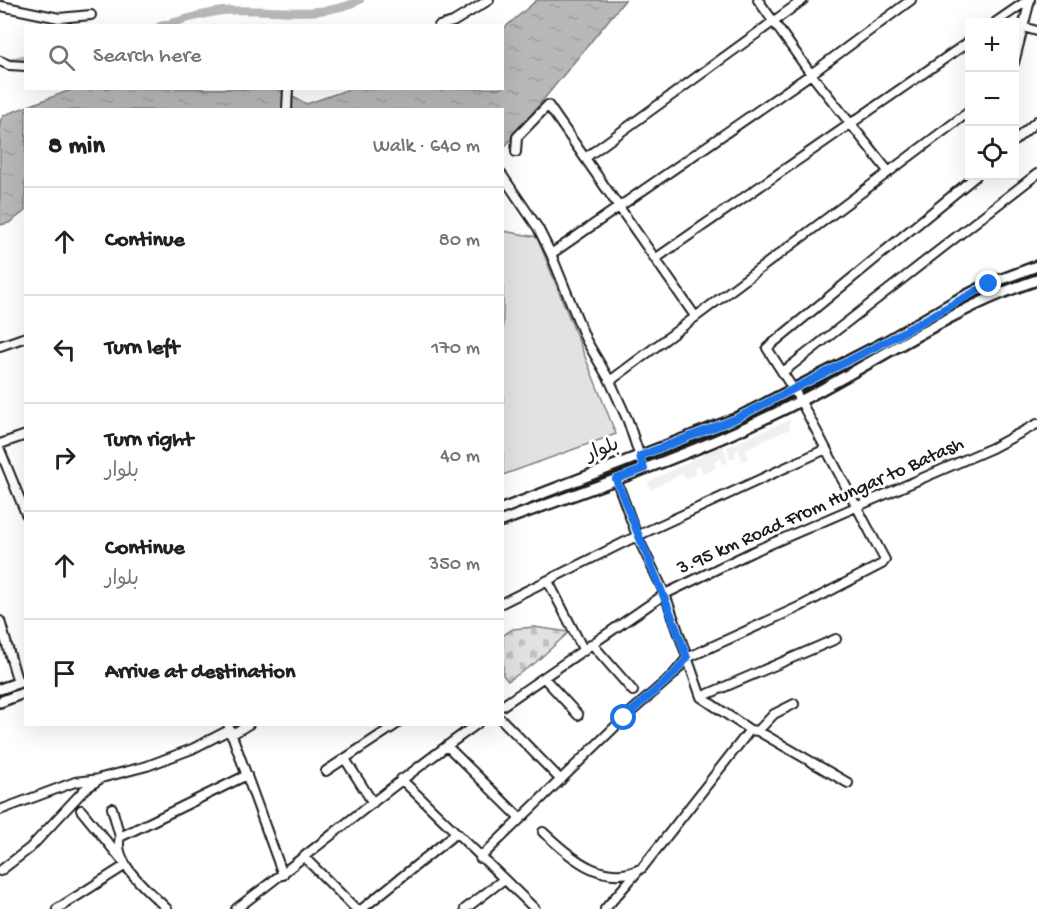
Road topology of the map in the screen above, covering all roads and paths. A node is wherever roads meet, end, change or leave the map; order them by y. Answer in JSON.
{"nodes":[{"id":1,"x":489,"y":0,"type":"edge"},
{"id":2,"x":758,"y":0,"type":"edge"},
{"id":3,"x":803,"y":0,"type":"edge"},
{"id":4,"x":911,"y":0,"type":"edge"},
{"id":5,"x":1029,"y":0,"type":"edge"},
{"id":6,"x":2,"y":5,"type":"edge"},
{"id":7,"x":91,"y":15,"type":"dead end"},
{"id":8,"x":1002,"y":18,"type":"edge"},
{"id":9,"x":774,"y":21,"type":"junction"},
{"id":10,"x":446,"y":24,"type":"edge"},
{"id":11,"x":1023,"y":27,"type":"junction"},
{"id":12,"x":1037,"y":31,"type":"edge"},
{"id":13,"x":1019,"y":43,"type":"edge"},
{"id":14,"x":965,"y":44,"type":"edge"},
{"id":15,"x":0,"y":61,"type":"edge"},
{"id":16,"x":24,"y":66,"type":"edge"},
{"id":17,"x":811,"y":74,"type":"junction"},
{"id":18,"x":288,"y":90,"type":"edge"},
{"id":19,"x":287,"y":108,"type":"edge"},
{"id":20,"x":965,"y":114,"type":"edge"},
{"id":21,"x":1037,"y":121,"type":"edge"},
{"id":22,"x":850,"y":124,"type":"junction"},
{"id":23,"x":1019,"y":137,"type":"edge"},
{"id":24,"x":516,"y":152,"type":"dead end"},
{"id":25,"x":585,"y":158,"type":"junction"},
{"id":26,"x":888,"y":171,"type":"junction"},
{"id":27,"x":1037,"y":174,"type":"edge"},
{"id":28,"x":504,"y":179,"type":"edge"},
{"id":29,"x":971,"y":180,"type":"edge"},
{"id":30,"x":618,"y":206,"type":"junction"},
{"id":31,"x":551,"y":254,"type":"junction"},
{"id":32,"x":655,"y":259,"type":"junction"},
{"id":33,"x":1037,"y":266,"type":"edge"},
{"id":34,"x":1037,"y":280,"type":"edge"},
{"id":35,"x":695,"y":316,"type":"junction"},
{"id":36,"x":24,"y":338,"type":"edge"},
{"id":37,"x":0,"y":346,"type":"edge"},
{"id":38,"x":783,"y":372,"type":"junction"},
{"id":39,"x":610,"y":381,"type":"junction"},
{"id":40,"x":794,"y":389,"type":"junction"},
{"id":41,"x":800,"y":400,"type":"junction"},
{"id":42,"x":1037,"y":424,"type":"edge"},
{"id":43,"x":24,"y":436,"type":"edge"},
{"id":44,"x":0,"y":444,"type":"edge"},
{"id":45,"x":825,"y":449,"type":"junction"},
{"id":46,"x":0,"y":450,"type":"edge"},
{"id":47,"x":640,"y":456,"type":"junction"},
{"id":48,"x":644,"y":469,"type":"junction"},
{"id":49,"x":616,"y":479,"type":"junction"},
{"id":50,"x":504,"y":508,"type":"edge"},
{"id":51,"x":857,"y":508,"type":"junction"},
{"id":52,"x":24,"y":509,"type":"edge"},
{"id":53,"x":504,"y":520,"type":"edge"},
{"id":54,"x":638,"y":536,"type":"junction"},
{"id":55,"x":548,"y":581,"type":"junction"},
{"id":56,"x":665,"y":594,"type":"junction"},
{"id":57,"x":504,"y":602,"type":"edge"},
{"id":58,"x":0,"y":621,"type":"edge"},
{"id":59,"x":836,"y":639,"type":"dead end"},
{"id":60,"x":592,"y":644,"type":"junction"},
{"id":61,"x":584,"y":651,"type":"junction"},
{"id":62,"x":687,"y":658,"type":"junction"},
{"id":63,"x":545,"y":679,"type":"junction"},
{"id":64,"x":22,"y":682,"type":"edge"},
{"id":65,"x":0,"y":689,"type":"edge"},
{"id":66,"x":633,"y":691,"type":"dead end"},
{"id":67,"x":24,"y":693,"type":"edge"},
{"id":68,"x":701,"y":697,"type":"junction"},
{"id":69,"x":0,"y":702,"type":"edge"},
{"id":70,"x":794,"y":704,"type":"dead end"},
{"id":71,"x":504,"y":705,"type":"edge"},
{"id":72,"x":578,"y":715,"type":"dead end"},
{"id":73,"x":504,"y":722,"type":"edge"},
{"id":74,"x":394,"y":726,"type":"edge"},
{"id":75,"x":474,"y":726,"type":"edge"},
{"id":76,"x":229,"y":730,"type":"edge"},
{"id":77,"x":754,"y":731,"type":"junction"},
{"id":78,"x":447,"y":746,"type":"junction"},
{"id":79,"x":345,"y":759,"type":"junction"},
{"id":80,"x":326,"y":771,"type":"dead end"},
{"id":81,"x":247,"y":775,"type":"junction"},
{"id":82,"x":101,"y":778,"type":"junction"},
{"id":83,"x":401,"y":779,"type":"junction"},
{"id":84,"x":561,"y":780,"type":"junction"},
{"id":85,"x":848,"y":783,"type":"dead end"},
{"id":86,"x":373,"y":803,"type":"junction"},
{"id":87,"x":112,"y":808,"type":"dead end"},
{"id":88,"x":0,"y":810,"type":"edge"},
{"id":89,"x":81,"y":810,"type":"dead end"},
{"id":90,"x":520,"y":818,"type":"junction"},
{"id":91,"x":543,"y":832,"type":"dead end"},
{"id":92,"x":455,"y":834,"type":"junction"},
{"id":93,"x":120,"y":837,"type":"junction"},
{"id":94,"x":305,"y":858,"type":"junction"},
{"id":95,"x":480,"y":858,"type":"junction"},
{"id":96,"x":126,"y":865,"type":"junction"},
{"id":97,"x":642,"y":868,"type":"junction"},
{"id":98,"x":0,"y":871,"type":"edge"},
{"id":99,"x":284,"y":875,"type":"junction"},
{"id":100,"x":503,"y":880,"type":"junction"},
{"id":101,"x":57,"y":909,"type":"edge"},
{"id":102,"x":167,"y":909,"type":"edge"},
{"id":103,"x":236,"y":909,"type":"edge"},
{"id":104,"x":356,"y":909,"type":"edge"},
{"id":105,"x":362,"y":909,"type":"edge"},
{"id":106,"x":465,"y":909,"type":"edge"},
{"id":107,"x":535,"y":909,"type":"edge"},
{"id":108,"x":605,"y":909,"type":"edge"}],
"edges":[{"from":1,"to":10,"type":"street"},
{"from":2,"to":9,"type":"street"},
{"from":3,"to":9,"type":"street"},
{"from":4,"to":17,"type":"street"},
{"from":5,"to":8,"type":"street"},
{"from":5,"to":11,"type":"street"},
{"from":6,"to":7,"type":"street"},
{"from":9,"to":17,"type":"street"},
{"from":9,"to":25,"type":"street"},
{"from":11,"to":12,"type":"street"},
{"from":11,"to":13,"type":"street"},
{"from":14,"to":22,"type":"street"},
{"from":15,"to":16,"type":"street"},
{"from":17,"to":22,"type":"street"},
{"from":17,"to":30,"type":"street"},
{"from":18,"to":19,"type":"street"},
{"from":20,"to":26,"type":"street"},
{"from":21,"to":23,"type":"street"},
{"from":22,"to":26,"type":"street"},
{"from":22,"to":32,"type":"street"},
{"from":24,"to":25,"type":"street"},
{"from":25,"to":30,"type":"street"},
{"from":26,"to":35,"type":"street"},
{"from":27,"to":38,"type":"street"},
{"from":28,"to":31,"type":"street"},
{"from":29,"to":38,"type":"street"},
{"from":30,"to":31,"type":"street"},
{"from":30,"to":32,"type":"street"},
{"from":31,"to":39,"type":"street"},
{"from":32,"to":35,"type":"street"},
{"from":33,"to":40,"type":"main road","name":"بلوار"},
{"from":34,"to":41,"type":"main road","name":"بلوار"},
{"from":35,"to":39,"type":"street"},
{"from":36,"to":37,"type":"street"},
{"from":38,"to":40,"type":"street"},
{"from":39,"to":47,"type":"street"},
{"from":40,"to":41,"type":"street"},
{"from":40,"to":47,"type":"main road","name":"بلوار"},
{"from":41,"to":45,"type":"street"},
{"from":41,"to":48,"type":"main road","name":"بلوار"},
{"from":42,"to":51,"type":"street","name":"3.95 km Road From Hungar to Batash"},
{"from":43,"to":44,"type":"street"},
{"from":45,"to":51,"type":"street"},
{"from":45,"to":54,"type":"street"},
{"from":46,"to":52,"type":"street"},
{"from":47,"to":48,"type":"street"},
{"from":47,"to":50,"type":"main road","name":"بلوار"},
{"from":48,"to":49,"type":"main road","name":"بلوار"},
{"from":49,"to":53,"type":"main road","name":"بلوار"},
{"from":49,"to":54,"type":"street"},
{"from":51,"to":56,"type":"street","name":"3.95 km Road From Hungar to Batash"},
{"from":51,"to":62,"type":"street"},
{"from":54,"to":55,"type":"street"},
{"from":54,"to":56,"type":"street"},
{"from":55,"to":57,"type":"street"},
{"from":55,"to":61,"type":"street"},
{"from":56,"to":60,"type":"street","name":"3.95 km Road From Hungar to Batash"},
{"from":56,"to":62,"type":"street"},
{"from":58,"to":64,"type":"street"},
{"from":59,"to":68,"type":"street"},
{"from":60,"to":61,"type":"street","name":"3.95 km Road From Hungar to Batash"},
{"from":60,"to":66,"type":"street"},
{"from":61,"to":63,"type":"street","name":"3.95 km Road From Hungar to Batash"},
{"from":62,"to":68,"type":"street"},
{"from":62,"to":84,"type":"street"},
{"from":63,"to":71,"type":"street","name":"3.95 km Road From Hungar to Batash"},
{"from":63,"to":72,"type":"street"},
{"from":64,"to":65,"type":"main road"},
{"from":67,"to":69,"type":"main road"},
{"from":68,"to":77,"type":"street"},
{"from":70,"to":77,"type":"street"},
{"from":73,"to":84,"type":"street"},
{"from":74,"to":79,"type":"street"},
{"from":75,"to":78,"type":"street"},
{"from":76,"to":81,"type":"street"},
{"from":76,"to":82,"type":"street"},
{"from":77,"to":85,"type":"street"},
{"from":77,"to":97,"type":"street"},
{"from":78,"to":83,"type":"street"},
{"from":78,"to":90,"type":"street"},
{"from":79,"to":80,"type":"street"},
{"from":79,"to":86,"type":"street"},
{"from":81,"to":93,"type":"street"},
{"from":81,"to":99,"type":"street"},
{"from":82,"to":88,"type":"street"},
{"from":82,"to":98,"type":"street"},
{"from":83,"to":86,"type":"street"},
{"from":83,"to":92,"type":"street"},
{"from":84,"to":90,"type":"street"},
{"from":86,"to":94,"type":"street"},
{"from":87,"to":93,"type":"street"},
{"from":89,"to":96,"type":"street"},
{"from":90,"to":95,"type":"street"},
{"from":91,"to":97,"type":"street"},
{"from":92,"to":95,"type":"street"},
{"from":92,"to":105,"type":"street"},
{"from":93,"to":96,"type":"street"},
{"from":94,"to":99,"type":"street"},
{"from":94,"to":104,"type":"street"},
{"from":95,"to":100,"type":"street"},
{"from":96,"to":101,"type":"street"},
{"from":96,"to":102,"type":"street"},
{"from":97,"to":108,"type":"street"},
{"from":99,"to":103,"type":"street"},
{"from":100,"to":106,"type":"street"},
{"from":100,"to":107,"type":"street"}]}
